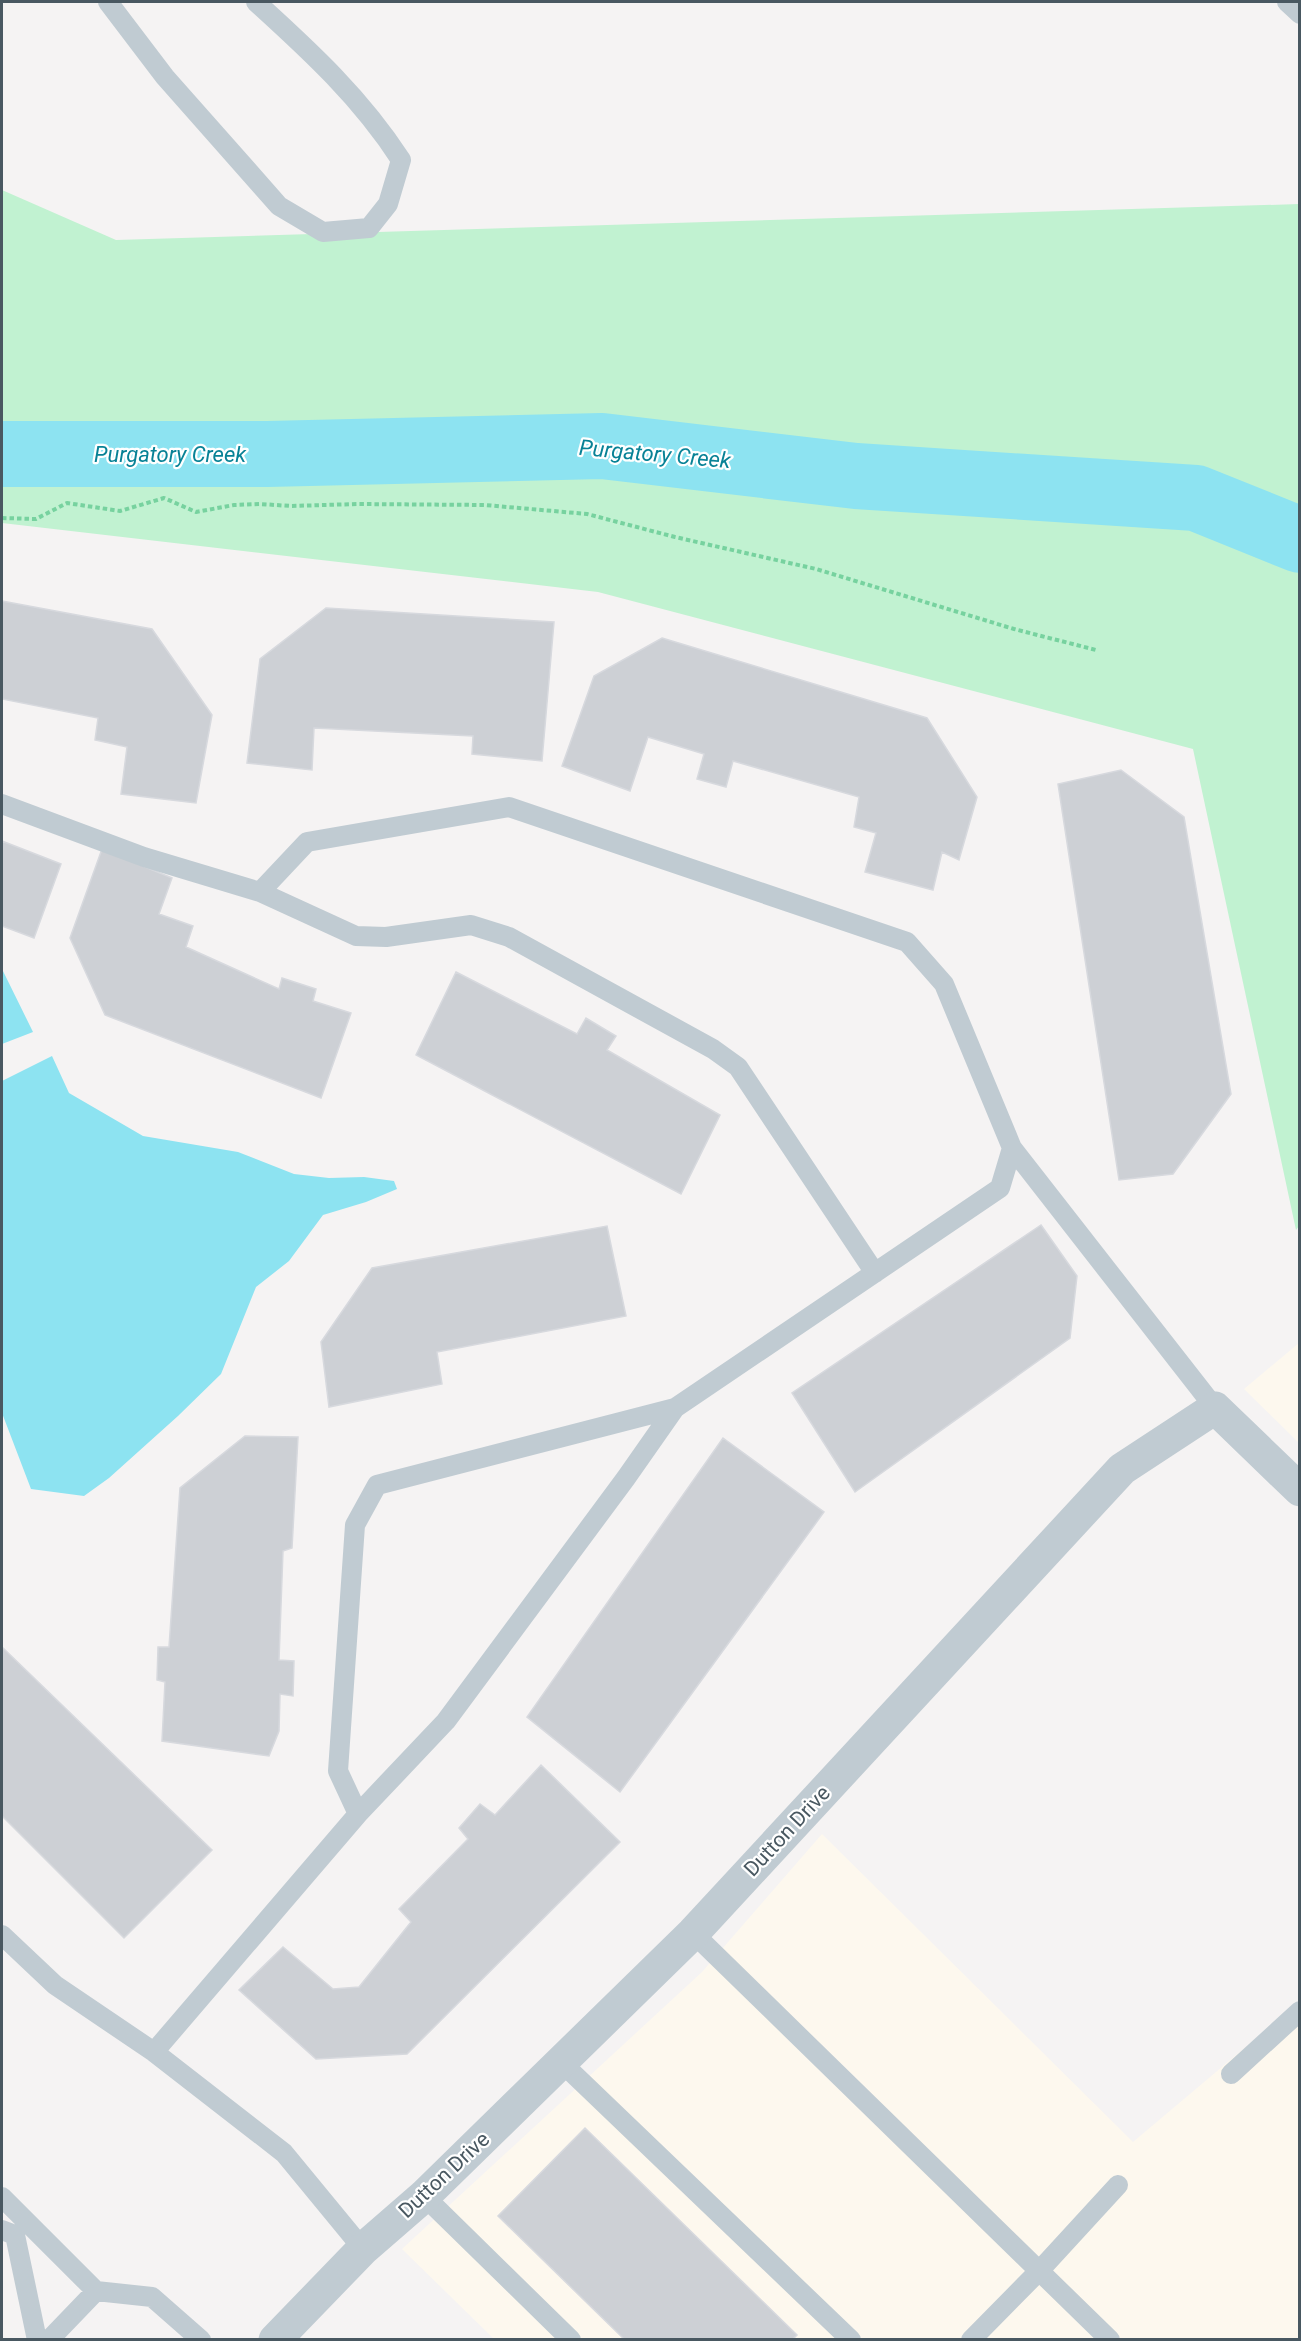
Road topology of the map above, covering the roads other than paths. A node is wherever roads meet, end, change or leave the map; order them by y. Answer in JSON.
{"nodes":[{"id":1,"x":108,"y":2,"type":"edge"},
{"id":2,"x":256,"y":2,"type":"edge"},
{"id":3,"x":1287,"y":2,"type":"edge"},
{"id":4,"x":1299,"y":14,"type":"edge"},
{"id":5,"x":2,"y":804,"type":"edge"},
{"id":6,"x":260,"y":892,"type":"junction"},
{"id":7,"x":1012,"y":1148,"type":"junction"},
{"id":8,"x":875,"y":1273,"type":"junction"},
{"id":9,"x":675,"y":1408,"type":"junction"},
{"id":10,"x":1215,"y":1408,"type":"junction"},
{"id":11,"x":1299,"y":1490,"type":"edge"},
{"id":12,"x":358,"y":1814,"type":"junction"},
{"id":13,"x":693,"y":1933,"type":"junction"},
{"id":14,"x":2,"y":1935,"type":"edge"},
{"id":15,"x":1299,"y":2012,"type":"edge"},
{"id":16,"x":154,"y":2052,"type":"junction"},
{"id":17,"x":561,"y":2062,"type":"junction"},
{"id":18,"x":1232,"y":2074,"type":"dead end"},
{"id":19,"x":1118,"y":2185,"type":"dead end"},
{"id":20,"x":424,"y":2196,"type":"junction"},
{"id":21,"x":2,"y":2197,"type":"edge"},
{"id":22,"x":2,"y":2230,"type":"edge"},
{"id":23,"x":363,"y":2249,"type":"junction"},
{"id":24,"x":1040,"y":2270,"type":"junction"},
{"id":25,"x":96,"y":2291,"type":"junction"},
{"id":26,"x":37,"y":2340,"type":"edge"},
{"id":27,"x":49,"y":2340,"type":"edge"},
{"id":28,"x":201,"y":2340,"type":"edge"},
{"id":29,"x":275,"y":2340,"type":"edge"},
{"id":30,"x":571,"y":2340,"type":"edge"},
{"id":31,"x":851,"y":2340,"type":"edge"},
{"id":32,"x":971,"y":2340,"type":"edge"},
{"id":33,"x":1110,"y":2340,"type":"edge"}],
"edges":[{"from":1,"to":2,"type":"lane"},
{"from":3,"to":4,"type":"lane"},
{"from":5,"to":6,"type":"lane"},
{"from":6,"to":7,"type":"lane"},
{"from":6,"to":8,"type":"lane"},
{"from":7,"to":8,"type":"lane"},
{"from":7,"to":10,"type":"lane"},
{"from":8,"to":9,"type":"lane"},
{"from":9,"to":12,"type":"lane"},
{"from":9,"to":12,"type":"lane"},
{"from":10,"to":11,"type":"street"},
{"from":10,"to":13,"type":"street","name":"Dutton Drive"},
{"from":12,"to":16,"type":"lane"},
{"from":13,"to":17,"type":"street","name":"Dutton Drive"},
{"from":13,"to":24,"type":"lane"},
{"from":14,"to":16,"type":"lane"},
{"from":15,"to":18,"type":"lane"},
{"from":16,"to":23,"type":"lane"},
{"from":17,"to":20,"type":"street","name":"Dutton Drive"},
{"from":17,"to":31,"type":"lane"},
{"from":19,"to":24,"type":"lane"},
{"from":20,"to":23,"type":"street","name":"Dutton Drive"},
{"from":20,"to":30,"type":"lane"},
{"from":21,"to":25,"type":"lane"},
{"from":22,"to":26,"type":"lane"},
{"from":23,"to":29,"type":"street","name":"Dutton Drive"},
{"from":24,"to":32,"type":"lane"},
{"from":24,"to":33,"type":"lane"},
{"from":25,"to":27,"type":"lane"},
{"from":25,"to":28,"type":"lane"}]}
